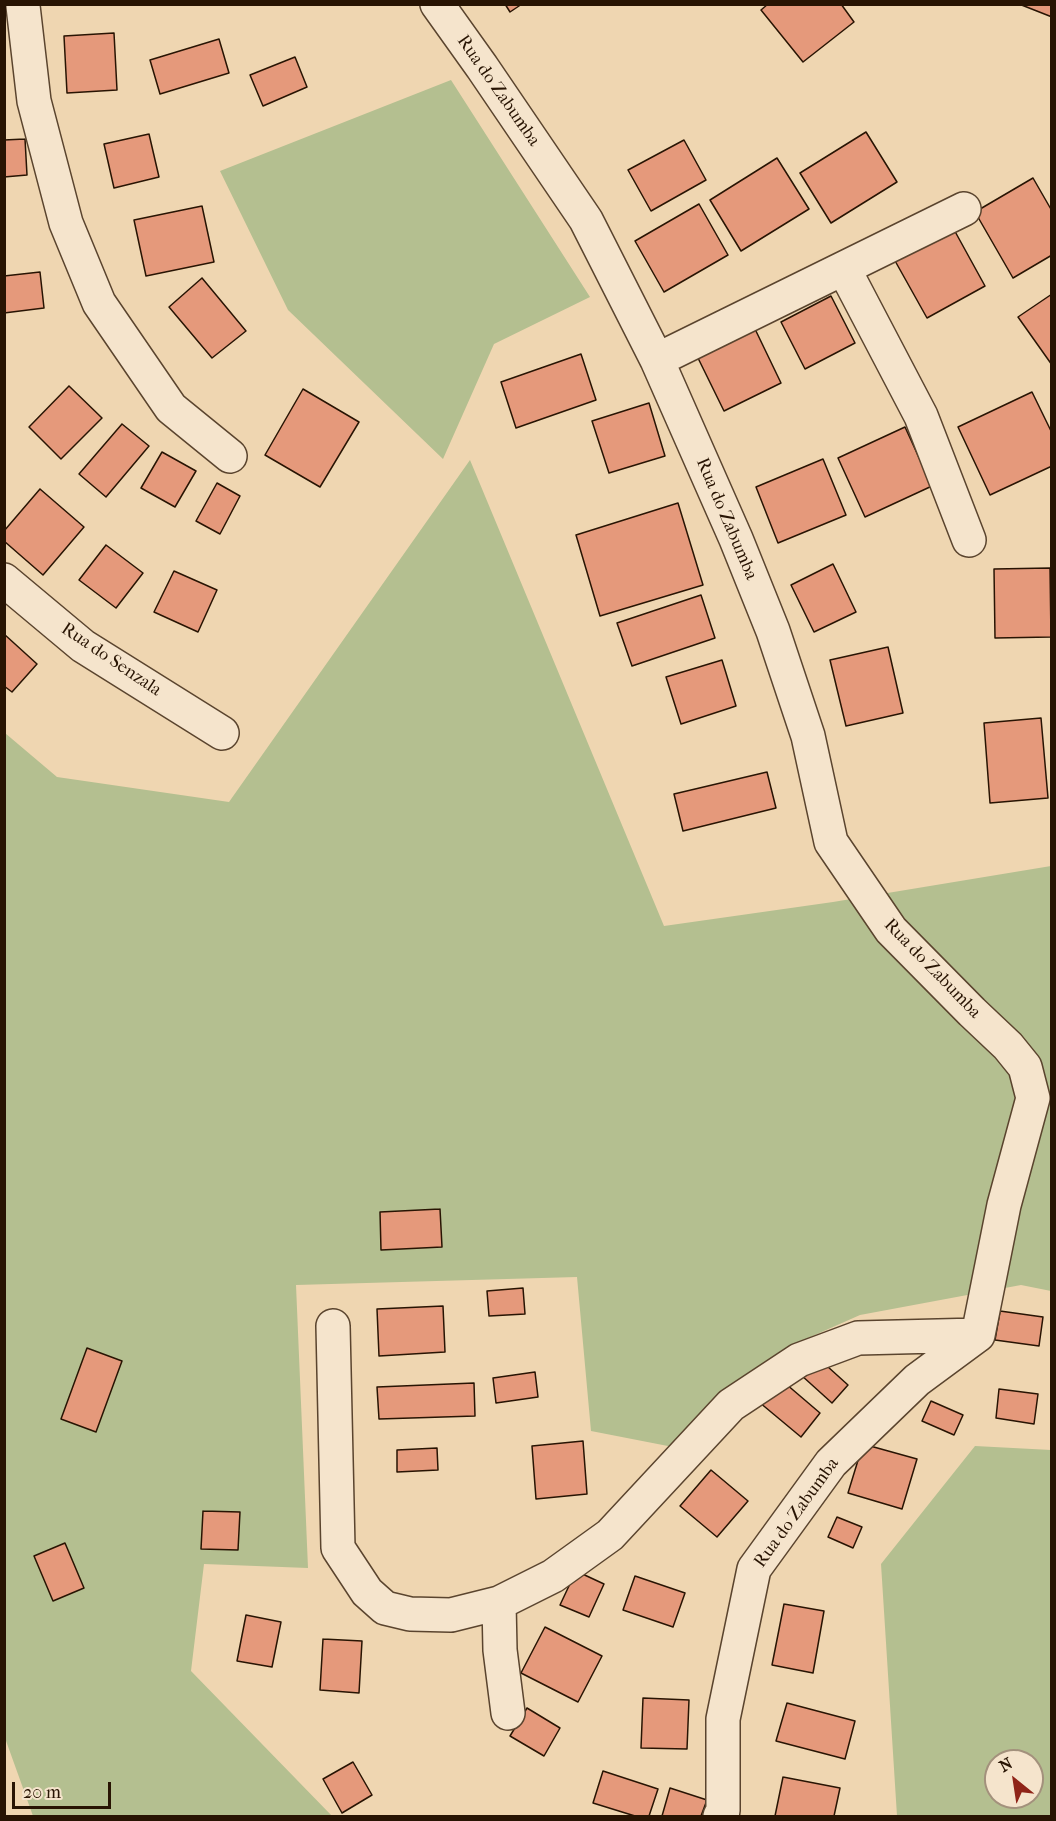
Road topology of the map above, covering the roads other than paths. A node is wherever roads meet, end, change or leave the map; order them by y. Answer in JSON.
{"nodes":[{"id":1,"x":437,"y":4,"type":"edge"},
{"id":2,"x":24,"y":5,"type":"edge"},
{"id":3,"x":4,"y":38,"type":"edge"},
{"id":4,"x":964,"y":208,"type":"dead end"},
{"id":5,"x":844,"y":269,"type":"junction"},
{"id":6,"x":657,"y":360,"type":"junction"},
{"id":7,"x":231,"y":456,"type":"dead end"},
{"id":8,"x":969,"y":540,"type":"dead end"},
{"id":9,"x":4,"y":580,"type":"edge"},
{"id":10,"x":222,"y":733,"type":"dead end"},
{"id":11,"x":333,"y":1326,"type":"dead end"},
{"id":12,"x":978,"y":1335,"type":"junction"},
{"id":13,"x":499,"y":1603,"type":"junction"},
{"id":14,"x":508,"y":1713,"type":"dead end"},
{"id":15,"x":720,"y":1816,"type":"edge"}],
"edges":[{"from":1,"to":6,"type":"street","name":"Rua do Zabumba"},
{"from":2,"to":3,"type":"street"},
{"from":2,"to":7,"type":"street"},
{"from":4,"to":5,"type":"street"},
{"from":5,"to":6,"type":"street"},
{"from":5,"to":8,"type":"street"},
{"from":6,"to":12,"type":"street","name":"Rua do Zabumba"},
{"from":9,"to":10,"type":"street","name":"Rua do Senzala"},
{"from":11,"to":13,"type":"street"},
{"from":12,"to":13,"type":"street"},
{"from":12,"to":15,"type":"street","name":"Rua do Zabumba"},
{"from":13,"to":14,"type":"street"}]}
